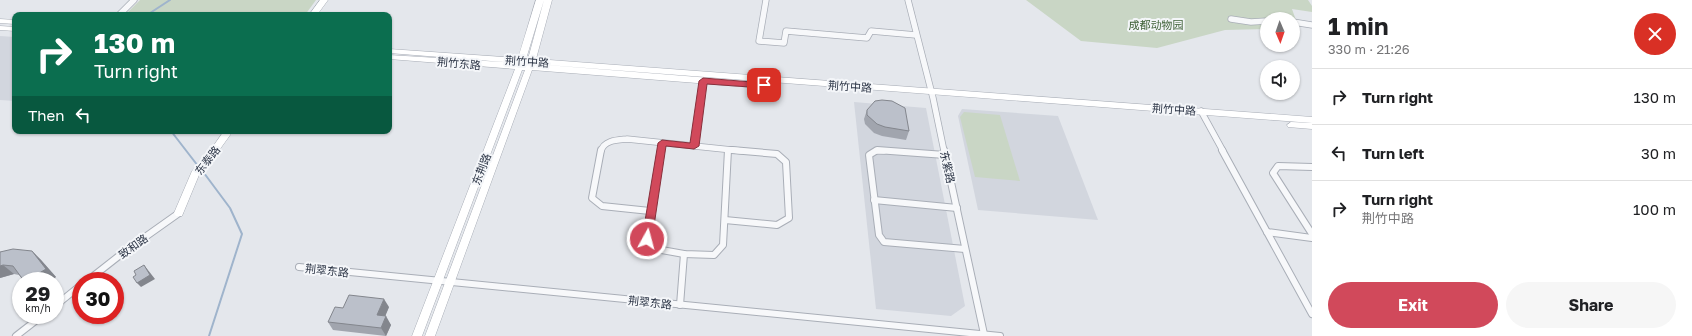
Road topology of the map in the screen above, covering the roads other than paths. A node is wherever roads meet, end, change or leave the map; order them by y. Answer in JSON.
{"nodes":[{"id":1,"x":134,"y":0,"type":"edge"},
{"id":2,"x":324,"y":0,"type":"edge"},
{"id":3,"x":540,"y":0,"type":"edge"},
{"id":4,"x":548,"y":0,"type":"edge"},
{"id":5,"x":766,"y":0,"type":"edge"},
{"id":6,"x":908,"y":0,"type":"edge"},
{"id":7,"x":122,"y":12,"type":"edge"},
{"id":8,"x":315,"y":12,"type":"edge"},
{"id":9,"x":1231,"y":19,"type":"dead end"},
{"id":10,"x":0,"y":21,"type":"edge"},
{"id":11,"x":1260,"y":21,"type":"edge"},
{"id":12,"x":12,"y":22,"type":"edge"},
{"id":13,"x":1300,"y":23,"type":"edge"},
{"id":14,"x":1312,"y":25,"type":"edge"},
{"id":15,"x":0,"y":28,"type":"edge"},
{"id":16,"x":12,"y":29,"type":"edge"},
{"id":17,"x":916,"y":35,"type":"junction"},
{"id":18,"x":392,"y":51,"type":"edge"},
{"id":19,"x":392,"y":57,"type":"edge"},
{"id":20,"x":520,"y":64,"type":"junction"},
{"id":21,"x":530,"y":65,"type":"junction"},
{"id":22,"x":703,"y":81,"type":"junction"},
{"id":23,"x":932,"y":95,"type":"junction"},
{"id":24,"x":1203,"y":115,"type":"junction"},
{"id":25,"x":1312,"y":120,"type":"edge"},
{"id":26,"x":1312,"y":126,"type":"edge"},
{"id":27,"x":227,"y":134,"type":"edge"},
{"id":28,"x":662,"y":143,"type":"junction"},
{"id":29,"x":694,"y":146,"type":"junction"},
{"id":30,"x":728,"y":150,"type":"junction"},
{"id":31,"x":946,"y":155,"type":"junction"},
{"id":32,"x":1312,"y":167,"type":"edge"},
{"id":33,"x":874,"y":200,"type":"junction"},
{"id":34,"x":957,"y":208,"type":"junction"},
{"id":35,"x":650,"y":211,"type":"junction"},
{"id":36,"x":179,"y":213,"type":"joint"},
{"id":37,"x":725,"y":220,"type":"junction"},
{"id":38,"x":1267,"y":232,"type":"junction"},
{"id":39,"x":1312,"y":234,"type":"edge"},
{"id":40,"x":1312,"y":238,"type":"edge"},
{"id":41,"x":965,"y":249,"type":"junction"},
{"id":42,"x":684,"y":254,"type":"junction"},
{"id":43,"x":299,"y":267,"type":"dead end"},
{"id":44,"x":98,"y":272,"type":"edge"},
{"id":45,"x":438,"y":281,"type":"junction"},
{"id":46,"x":450,"y":281,"type":"junction"},
{"id":47,"x":72,"y":293,"type":"edge"},
{"id":48,"x":64,"y":299,"type":"edge"},
{"id":49,"x":680,"y":305,"type":"junction"},
{"id":50,"x":1312,"y":314,"type":"edge"},
{"id":51,"x":31,"y":324,"type":"edge"},
{"id":52,"x":984,"y":334,"type":"junction"},
{"id":53,"x":972,"y":335,"type":"edge"},
{"id":54,"x":16,"y":336,"type":"edge"},
{"id":55,"x":417,"y":336,"type":"edge"},
{"id":56,"x":430,"y":336,"type":"edge"},
{"id":57,"x":1000,"y":336,"type":"edge"}],
"edges":[{"from":1,"to":7,"type":"street"},
{"from":2,"to":8,"type":"main road"},
{"from":3,"to":20,"type":"main road","name":"东荆路"},
{"from":4,"to":21,"type":"main road","name":"东荆路"},
{"from":5,"to":17,"type":"street"},
{"from":6,"to":17,"type":"street","name":"东紫路"},
{"from":9,"to":11,"type":"street"},
{"from":10,"to":12,"type":"main road"},
{"from":13,"to":14,"type":"street"},
{"from":15,"to":16,"type":"main road"},
{"from":17,"to":23,"type":"street","name":"东紫路"},
{"from":18,"to":20,"type":"main road","name":"荆竹中路"},
{"from":19,"to":20,"type":"main road","name":"荆竹东路"},
{"from":20,"to":21,"type":"main road","name":"荆竹东路"},
{"from":20,"to":45,"type":"main road","name":"东荆路"},
{"from":21,"to":22,"type":"main road","name":"荆竹中路"},
{"from":21,"to":23,"type":"main road","name":"荆竹中路"},
{"from":21,"to":46,"type":"main road","name":"东荆路"},
{"from":22,"to":23,"type":"main road","name":"荆竹中路"},
{"from":22,"to":29,"type":"street"},
{"from":23,"to":24,"type":"main road","name":"荆竹中路"},
{"from":23,"to":31,"type":"street","name":"东紫路"},
{"from":24,"to":25,"type":"main road","name":"荆竹中路"},
{"from":24,"to":26,"type":"main road","name":"荆竹中路"},
{"from":24,"to":38,"type":"street"},
{"from":27,"to":36,"type":"main road","name":"东泰路"},
{"from":28,"to":29,"type":"street"},
{"from":28,"to":35,"type":"street"},
{"from":28,"to":35,"type":"street"},
{"from":29,"to":30,"type":"street"},
{"from":30,"to":37,"type":"street"},
{"from":30,"to":37,"type":"street"},
{"from":31,"to":33,"type":"street"},
{"from":31,"to":34,"type":"street","name":"东紫路"},
{"from":32,"to":39,"type":"street"},
{"from":33,"to":34,"type":"street"},
{"from":33,"to":41,"type":"street"},
{"from":34,"to":41,"type":"street","name":"东紫路"},
{"from":35,"to":42,"type":"street"},
{"from":36,"to":44,"type":"street","name":"致和路"},
{"from":37,"to":42,"type":"street"},
{"from":38,"to":40,"type":"street"},
{"from":38,"to":50,"type":"street"},
{"from":41,"to":52,"type":"street","name":"东紫路"},
{"from":42,"to":49,"type":"street"},
{"from":43,"to":45,"type":"street","name":"荆翠东路"},
{"from":45,"to":46,"type":"street","name":"荆翠东路"},
{"from":45,"to":55,"type":"main road","name":"东荆路"},
{"from":46,"to":49,"type":"street","name":"荆翠东路"},
{"from":46,"to":56,"type":"main road","name":"东荆路"},
{"from":47,"to":48,"type":"street"},
{"from":49,"to":53,"type":"street","name":"荆翠东路"},
{"from":51,"to":54,"type":"street"},
{"from":52,"to":53,"type":"street","name":"荆翠东路"},
{"from":52,"to":57,"type":"street","name":"荆翠东路"}]}
